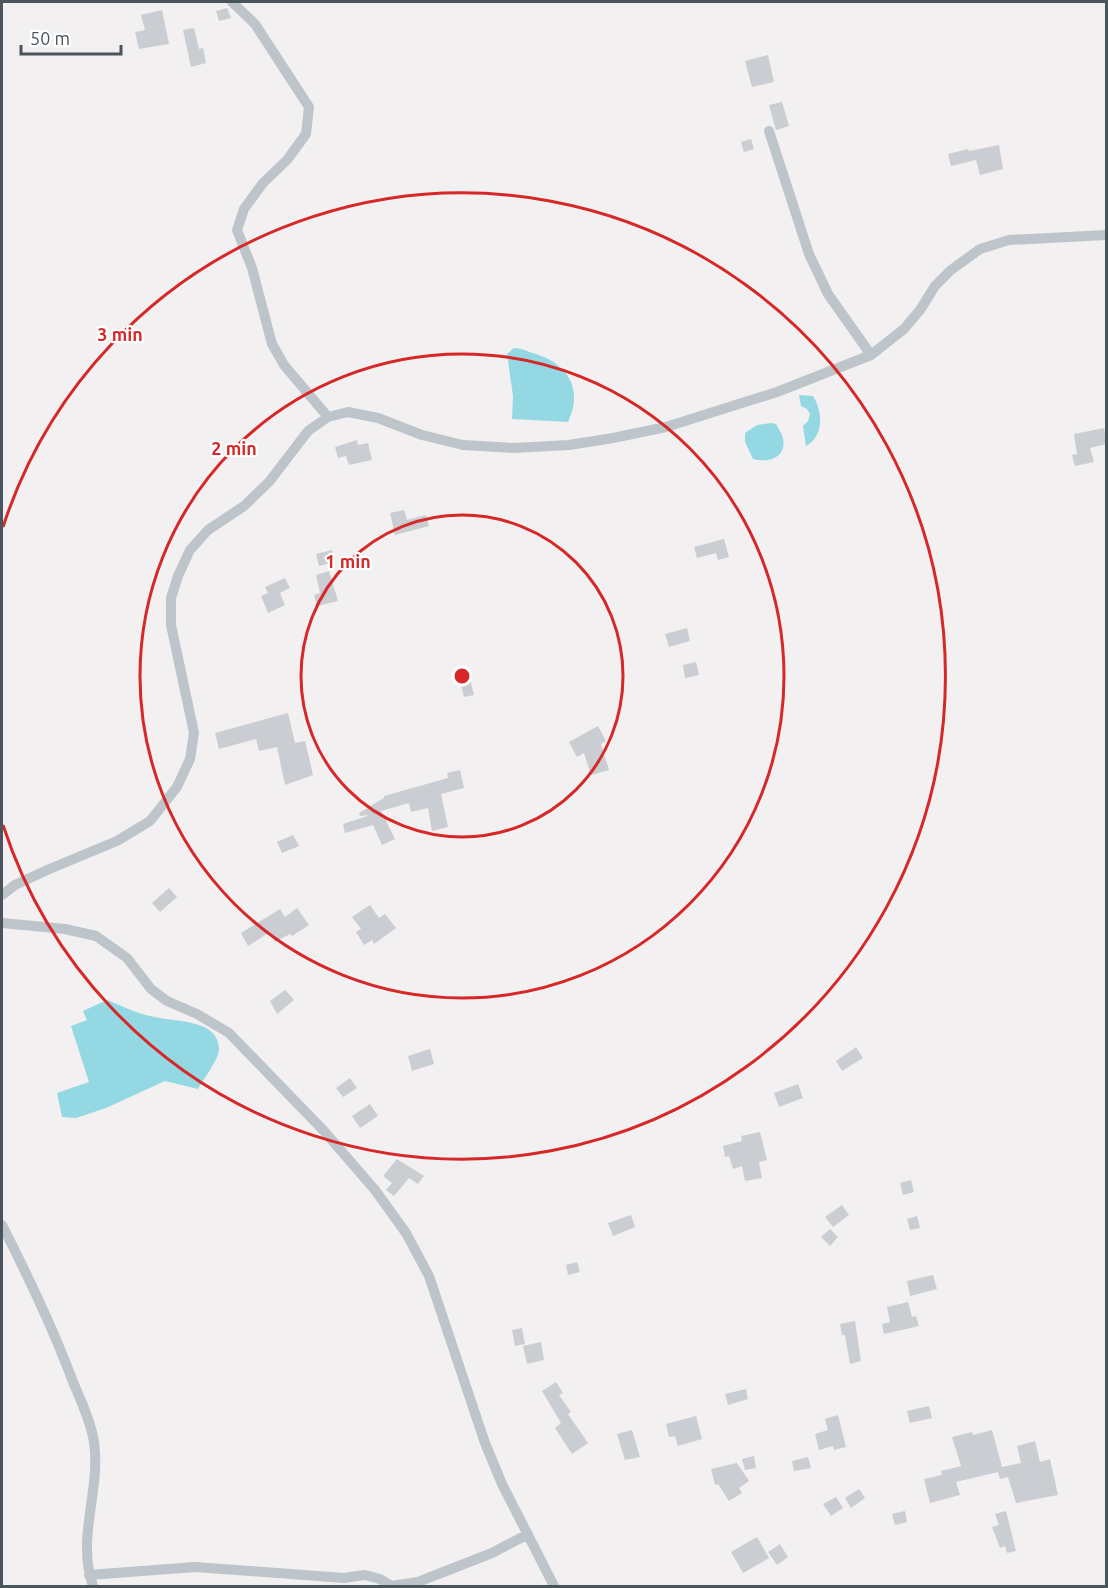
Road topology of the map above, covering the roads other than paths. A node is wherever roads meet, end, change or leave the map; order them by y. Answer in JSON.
{"nodes":[{"id":1,"x":232,"y":2,"type":"edge"},
{"id":2,"x":769,"y":131,"type":"dead end"},
{"id":3,"x":1107,"y":235,"type":"edge"},
{"id":4,"x":871,"y":355,"type":"junction"},
{"id":5,"x":328,"y":417,"type":"junction"},
{"id":6,"x":2,"y":895,"type":"edge"},
{"id":7,"x":2,"y":923,"type":"edge"},
{"id":8,"x":2,"y":1225,"type":"edge"},
{"id":9,"x":528,"y":1534,"type":"junction"},
{"id":10,"x":89,"y":1575,"type":"junction"},
{"id":11,"x":93,"y":1587,"type":"edge"},
{"id":12,"x":554,"y":1587,"type":"edge"}],
"edges":[{"from":1,"to":5,"type":"street"},
{"from":2,"to":4,"type":"street"},
{"from":3,"to":4,"type":"street"},
{"from":4,"to":5,"type":"street"},
{"from":5,"to":6,"type":"street"},
{"from":7,"to":9,"type":"street"},
{"from":8,"to":10,"type":"street"},
{"from":9,"to":10,"type":"street"},
{"from":9,"to":12,"type":"street"},
{"from":10,"to":11,"type":"street"}]}
